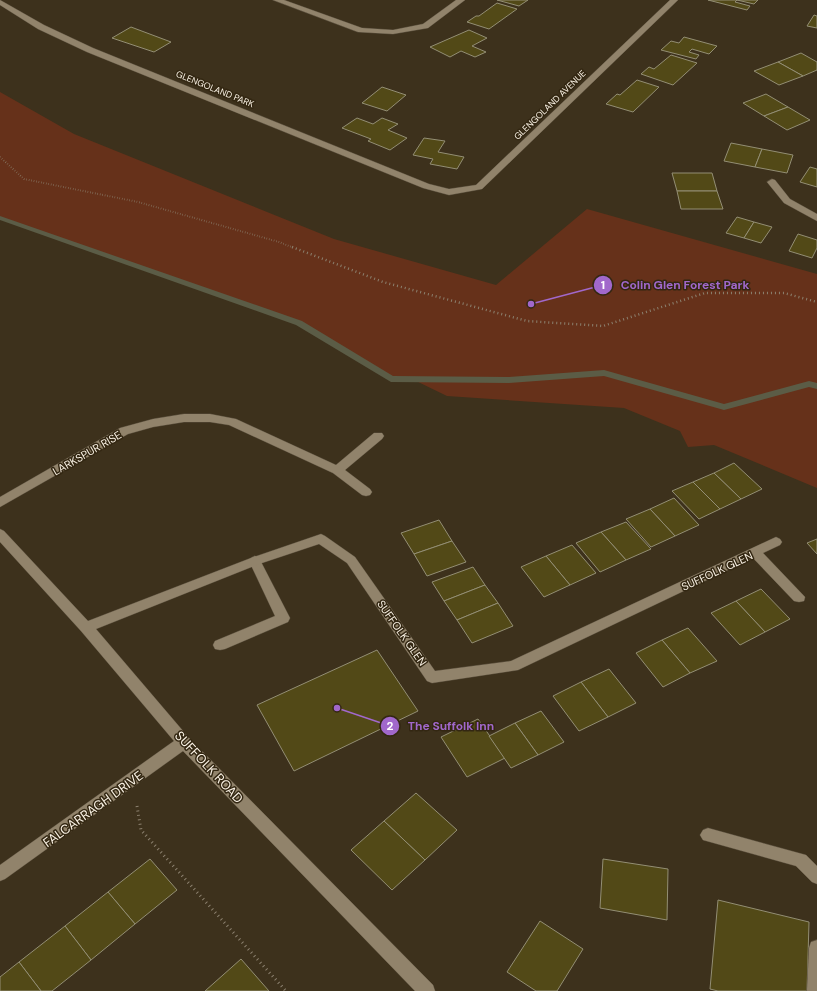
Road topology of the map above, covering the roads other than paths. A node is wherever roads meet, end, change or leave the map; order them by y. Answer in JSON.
{"nodes":[{"id":1,"x":277,"y":0,"type":"edge"},
{"id":2,"x":461,"y":0,"type":"edge"},
{"id":3,"x":674,"y":0,"type":"edge"},
{"id":4,"x":0,"y":2,"type":"edge"},
{"id":5,"x":772,"y":182,"type":"dead end"},
{"id":6,"x":426,"y":186,"type":"joint"},
{"id":7,"x":817,"y":218,"type":"edge"},
{"id":8,"x":378,"y":436,"type":"dead end"},
{"id":9,"x":337,"y":470,"type":"junction"},
{"id":10,"x":366,"y":492,"type":"dead end"},
{"id":11,"x":0,"y":503,"type":"edge"},
{"id":12,"x":0,"y":534,"type":"edge"},
{"id":13,"x":776,"y":542,"type":"dead end"},
{"id":14,"x":755,"y":553,"type":"junction"},
{"id":15,"x":255,"y":561,"type":"junction"},
{"id":16,"x":799,"y":597,"type":"dead end"},
{"id":17,"x":86,"y":627,"type":"junction"},
{"id":18,"x":220,"y":645,"type":"dead end"},
{"id":19,"x":184,"y":742,"type":"junction"},
{"id":20,"x":708,"y":835,"type":"dead end"},
{"id":21,"x":0,"y":874,"type":"edge"},
{"id":22,"x":817,"y":877,"type":"edge"},
{"id":23,"x":817,"y":948,"type":"edge"},
{"id":24,"x":427,"y":991,"type":"edge"},
{"id":25,"x":815,"y":991,"type":"edge"}],
"edges":[{"from":1,"to":2,"type":"street"},
{"from":3,"to":6,"type":"street","name":"GLENGOLAND AVENUE"},
{"from":4,"to":6,"type":"street","name":"GLENGOLAND PARK"},
{"from":5,"to":7,"type":"street"},
{"from":8,"to":9,"type":"street"},
{"from":9,"to":10,"type":"street","name":"LARKSPUR RISE"},
{"from":9,"to":11,"type":"street","name":"LARKSPUR RISE"},
{"from":12,"to":17,"type":"street","name":"SUFFOLK ROAD"},
{"from":13,"to":14,"type":"street","name":"SUFFOLK GLEN"},
{"from":14,"to":15,"type":"street","name":"SUFFOLK GLEN"},
{"from":14,"to":16,"type":"street"},
{"from":15,"to":17,"type":"street","name":"SUFFOLK GLEN"},
{"from":15,"to":18,"type":"street"},
{"from":17,"to":19,"type":"street","name":"SUFFOLK ROAD"},
{"from":19,"to":21,"type":"street","name":"FALCARRAGH DRIVE"},
{"from":19,"to":24,"type":"street","name":"SUFFOLK ROAD"},
{"from":20,"to":22,"type":"street"},
{"from":23,"to":25,"type":"street"}]}
